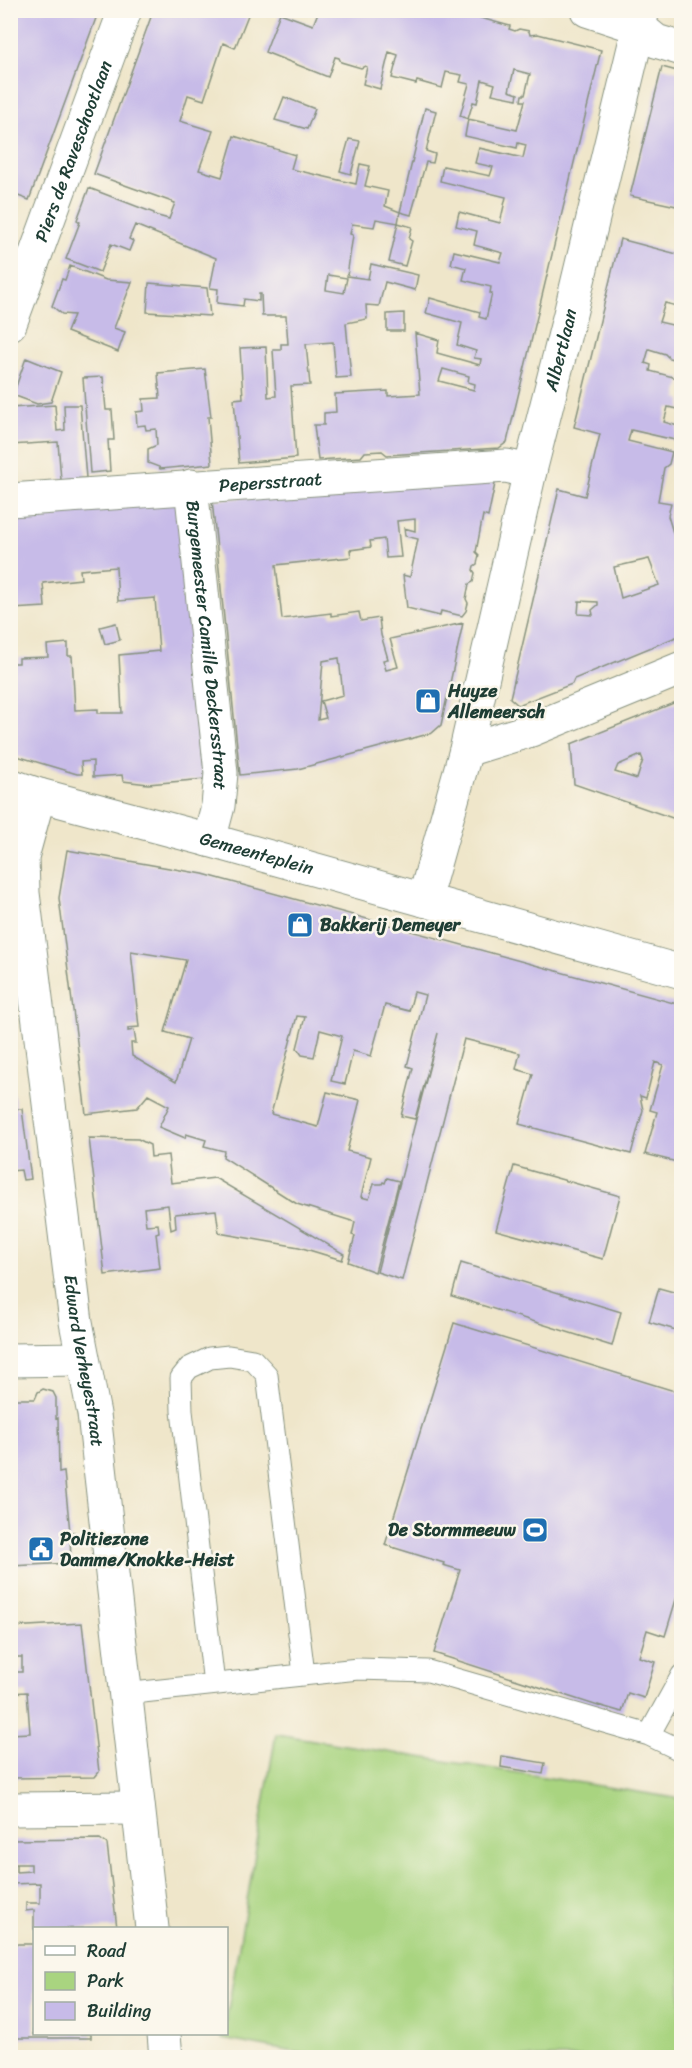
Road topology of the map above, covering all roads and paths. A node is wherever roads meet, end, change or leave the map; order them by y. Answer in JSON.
{"nodes":[{"id":1,"x":125,"y":10,"type":"edge"},
{"id":2,"x":587,"y":10,"type":"edge"},
{"id":3,"x":641,"y":19,"type":"edge"},
{"id":4,"x":681,"y":48,"type":"edge"},
{"id":5,"x":10,"y":324,"type":"edge"},
{"id":6,"x":530,"y":471,"type":"junction"},
{"id":7,"x":191,"y":486,"type":"junction"},
{"id":8,"x":10,"y":500,"type":"edge"},
{"id":9,"x":681,"y":668,"type":"edge"},
{"id":10,"x":466,"y":750,"type":"junction"},
{"id":11,"x":25,"y":790,"type":"edge"},
{"id":12,"x":209,"y":840,"type":"junction"},
{"id":13,"x":424,"y":900,"type":"junction"},
{"id":14,"x":681,"y":972,"type":"edge"},
{"id":15,"x":82,"y":1359,"type":"junction"},
{"id":16,"x":10,"y":1360,"type":"edge"},
{"id":17,"x":304,"y":1674,"type":"junction"},
{"id":18,"x":681,"y":1675,"type":"edge"},
{"id":19,"x":214,"y":1684,"type":"junction"},
{"id":20,"x":124,"y":1694,"type":"junction"},
{"id":21,"x":649,"y":1734,"type":"junction"},
{"id":22,"x":681,"y":1751,"type":"edge"},
{"id":23,"x":138,"y":1808,"type":"junction"},
{"id":24,"x":10,"y":1809,"type":"edge"},
{"id":25,"x":152,"y":1927,"type":"edge"},
{"id":26,"x":164,"y":2035,"type":"edge"},
{"id":27,"x":166,"y":2058,"type":"edge"}],
"edges":[{"from":1,"to":5,"type":"street","name":"Piers de Raveschootlaan"},
{"from":2,"to":3,"type":"street"},
{"from":3,"to":4,"type":"street"},
{"from":3,"to":6,"type":"street","name":"Albertlaan"},
{"from":6,"to":7,"type":"street","name":"Pepersstraat"},
{"from":6,"to":10,"type":"street","name":"Albertlaan"},
{"from":7,"to":8,"type":"street","name":"Pepersstraat"},
{"from":7,"to":12,"type":"street","name":"Burgemeester Camille Deckersstraat"},
{"from":9,"to":10,"type":"street"},
{"from":10,"to":13,"type":"street"},
{"from":11,"to":12,"type":"street","name":"Gemeenteplein"},
{"from":11,"to":15,"type":"street","name":"Edward Verheyestraat"},
{"from":12,"to":13,"type":"street","name":"Gemeenteplein"},
{"from":13,"to":14,"type":"street","name":"Gemeenteplein"},
{"from":15,"to":16,"type":"street"},
{"from":15,"to":20,"type":"street","name":"Edward Verheyestraat"},
{"from":17,"to":19,"type":"lane"},
{"from":17,"to":19,"type":"lane"},
{"from":17,"to":21,"type":"lane"},
{"from":18,"to":21,"type":"lane"},
{"from":19,"to":20,"type":"lane"},
{"from":20,"to":23,"type":"street","name":"Edward Verheyestraat"},
{"from":21,"to":22,"type":"lane"},
{"from":23,"to":24,"type":"street"},
{"from":23,"to":25,"type":"street","name":"Edward Verheyestraat"},
{"from":26,"to":27,"type":"street"}]}
